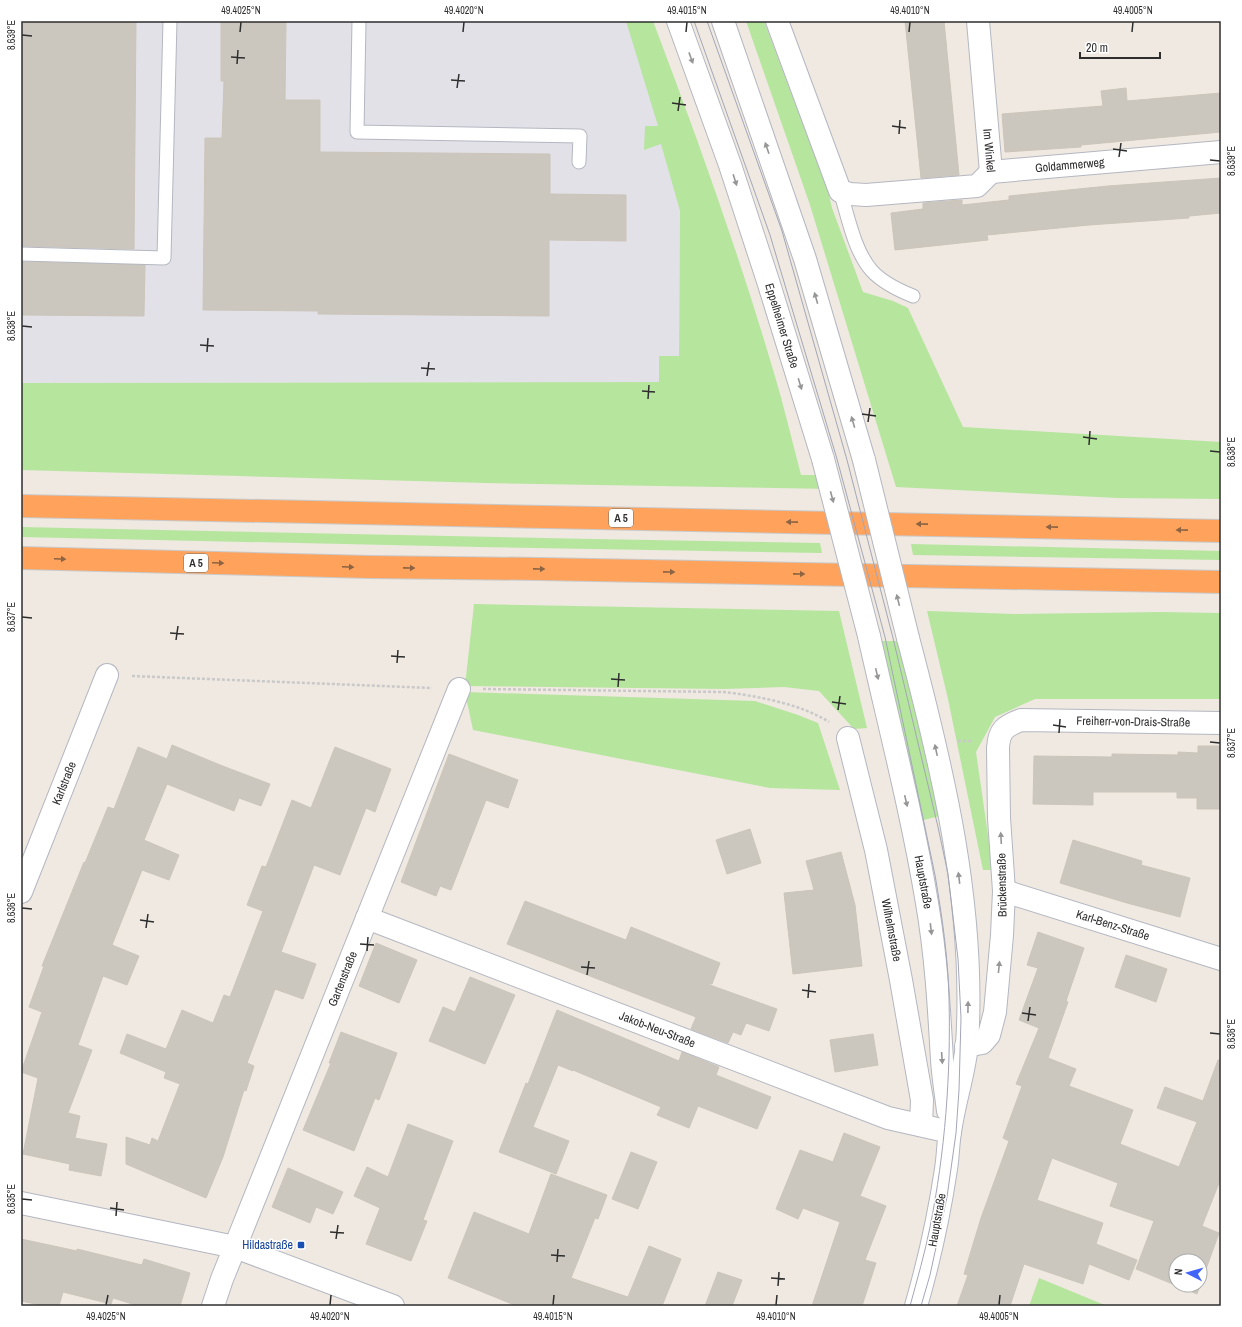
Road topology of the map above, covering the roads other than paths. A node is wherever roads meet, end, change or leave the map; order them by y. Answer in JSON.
{"nodes":[{"id":1,"x":170,"y":21,"type":"edge"},
{"id":2,"x":359,"y":21,"type":"edge"},
{"id":3,"x":678,"y":21,"type":"edge"},
{"id":4,"x":723,"y":21,"type":"edge"},
{"id":5,"x":777,"y":21,"type":"edge"},
{"id":6,"x":978,"y":21,"type":"edge"},
{"id":7,"x":1221,"y":152,"type":"edge"},
{"id":8,"x":579,"y":162,"type":"dead end"},
{"id":9,"x":990,"y":172,"type":"junction"},
{"id":10,"x":852,"y":193,"type":"junction"},
{"id":11,"x":21,"y":254,"type":"edge"},
{"id":12,"x":913,"y":296,"type":"dead end"},
{"id":13,"x":21,"y":506,"type":"edge"},
{"id":14,"x":1221,"y":531,"type":"edge"},
{"id":15,"x":21,"y":558,"type":"edge"},
{"id":16,"x":1221,"y":582,"type":"edge"},
{"id":17,"x":869,"y":636,"type":"joint"},
{"id":18,"x":107,"y":675,"type":"dead end"},
{"id":19,"x":458,"y":688,"type":"dead end"},
{"id":20,"x":1021,"y":720,"type":"joint"},
{"id":21,"x":1221,"y":723,"type":"edge"},
{"id":22,"x":848,"y":738,"type":"dead end"},
{"id":23,"x":1004,"y":891,"type":"junction"},
{"id":24,"x":21,"y":892,"type":"edge"},
{"id":25,"x":367,"y":918,"type":"junction"},
{"id":26,"x":1221,"y":959,"type":"edge"},
{"id":27,"x":966,"y":1046,"type":"junction"},
{"id":28,"x":921,"y":1126,"type":"junction"},
{"id":29,"x":950,"y":1132,"type":"junction"},
{"id":30,"x":21,"y":1203,"type":"edge"},
{"id":31,"x":235,"y":1247,"type":"junction"},
{"id":32,"x":213,"y":1306,"type":"edge"},
{"id":33,"x":393,"y":1306,"type":"edge"},
{"id":34,"x":916,"y":1306,"type":"edge"}],
"edges":[{"from":1,"to":11,"type":"lane"},
{"from":2,"to":8,"type":"lane"},
{"from":3,"to":17,"type":"street","name":"Eppelheimer Straße","one_way":true,"bridge":true},
{"from":27,"to":4,"type":"street","name":"Hauptstraße","one_way":true,"bridge":true},
{"from":5,"to":10,"type":"street"},
{"from":6,"to":9,"type":"street","name":"Im Winkel"},
{"from":7,"to":9,"type":"street","name":"Goldammerweg"},
{"from":9,"to":10,"type":"street","name":"Im Winkel"},
{"from":10,"to":12,"type":"lane"},
{"from":14,"to":13,"type":"highway","number":"A 5","one_way":true},
{"from":15,"to":16,"type":"highway","number":"A 5","one_way":true},
{"from":17,"to":29,"type":"street","name":"Hauptstraße","one_way":true},
{"from":18,"to":24,"type":"street","name":"Karlstraße"},
{"from":19,"to":25,"type":"street","name":"Gartenstraße"},
{"from":20,"to":21,"type":"street","name":"Freiherr-von-Drais-Straße"},
{"from":23,"to":20,"type":"street","name":"Brückenstraße","one_way":true},
{"from":22,"to":28,"type":"street","name":"Wilhelmstraße"},
{"from":23,"to":26,"type":"street","name":"Karl-Benz-Straße"},
{"from":27,"to":23,"type":"street","name":"Brückenstraße","one_way":true},
{"from":25,"to":28,"type":"street","name":"Jakob-Neu-Straße"},
{"from":25,"to":31,"type":"street","name":"Gartenstraße"},
{"from":27,"to":29,"type":"street","name":"Hauptstraße"},
{"from":28,"to":29,"type":"street","name":"Jakob-Neu-Straße"},
{"from":29,"to":34,"type":"street","name":"Hauptstraße"},
{"from":30,"to":31,"type":"street"},
{"from":31,"to":32,"type":"street","name":"Gartenstraße"},
{"from":31,"to":33,"type":"street"}]}
